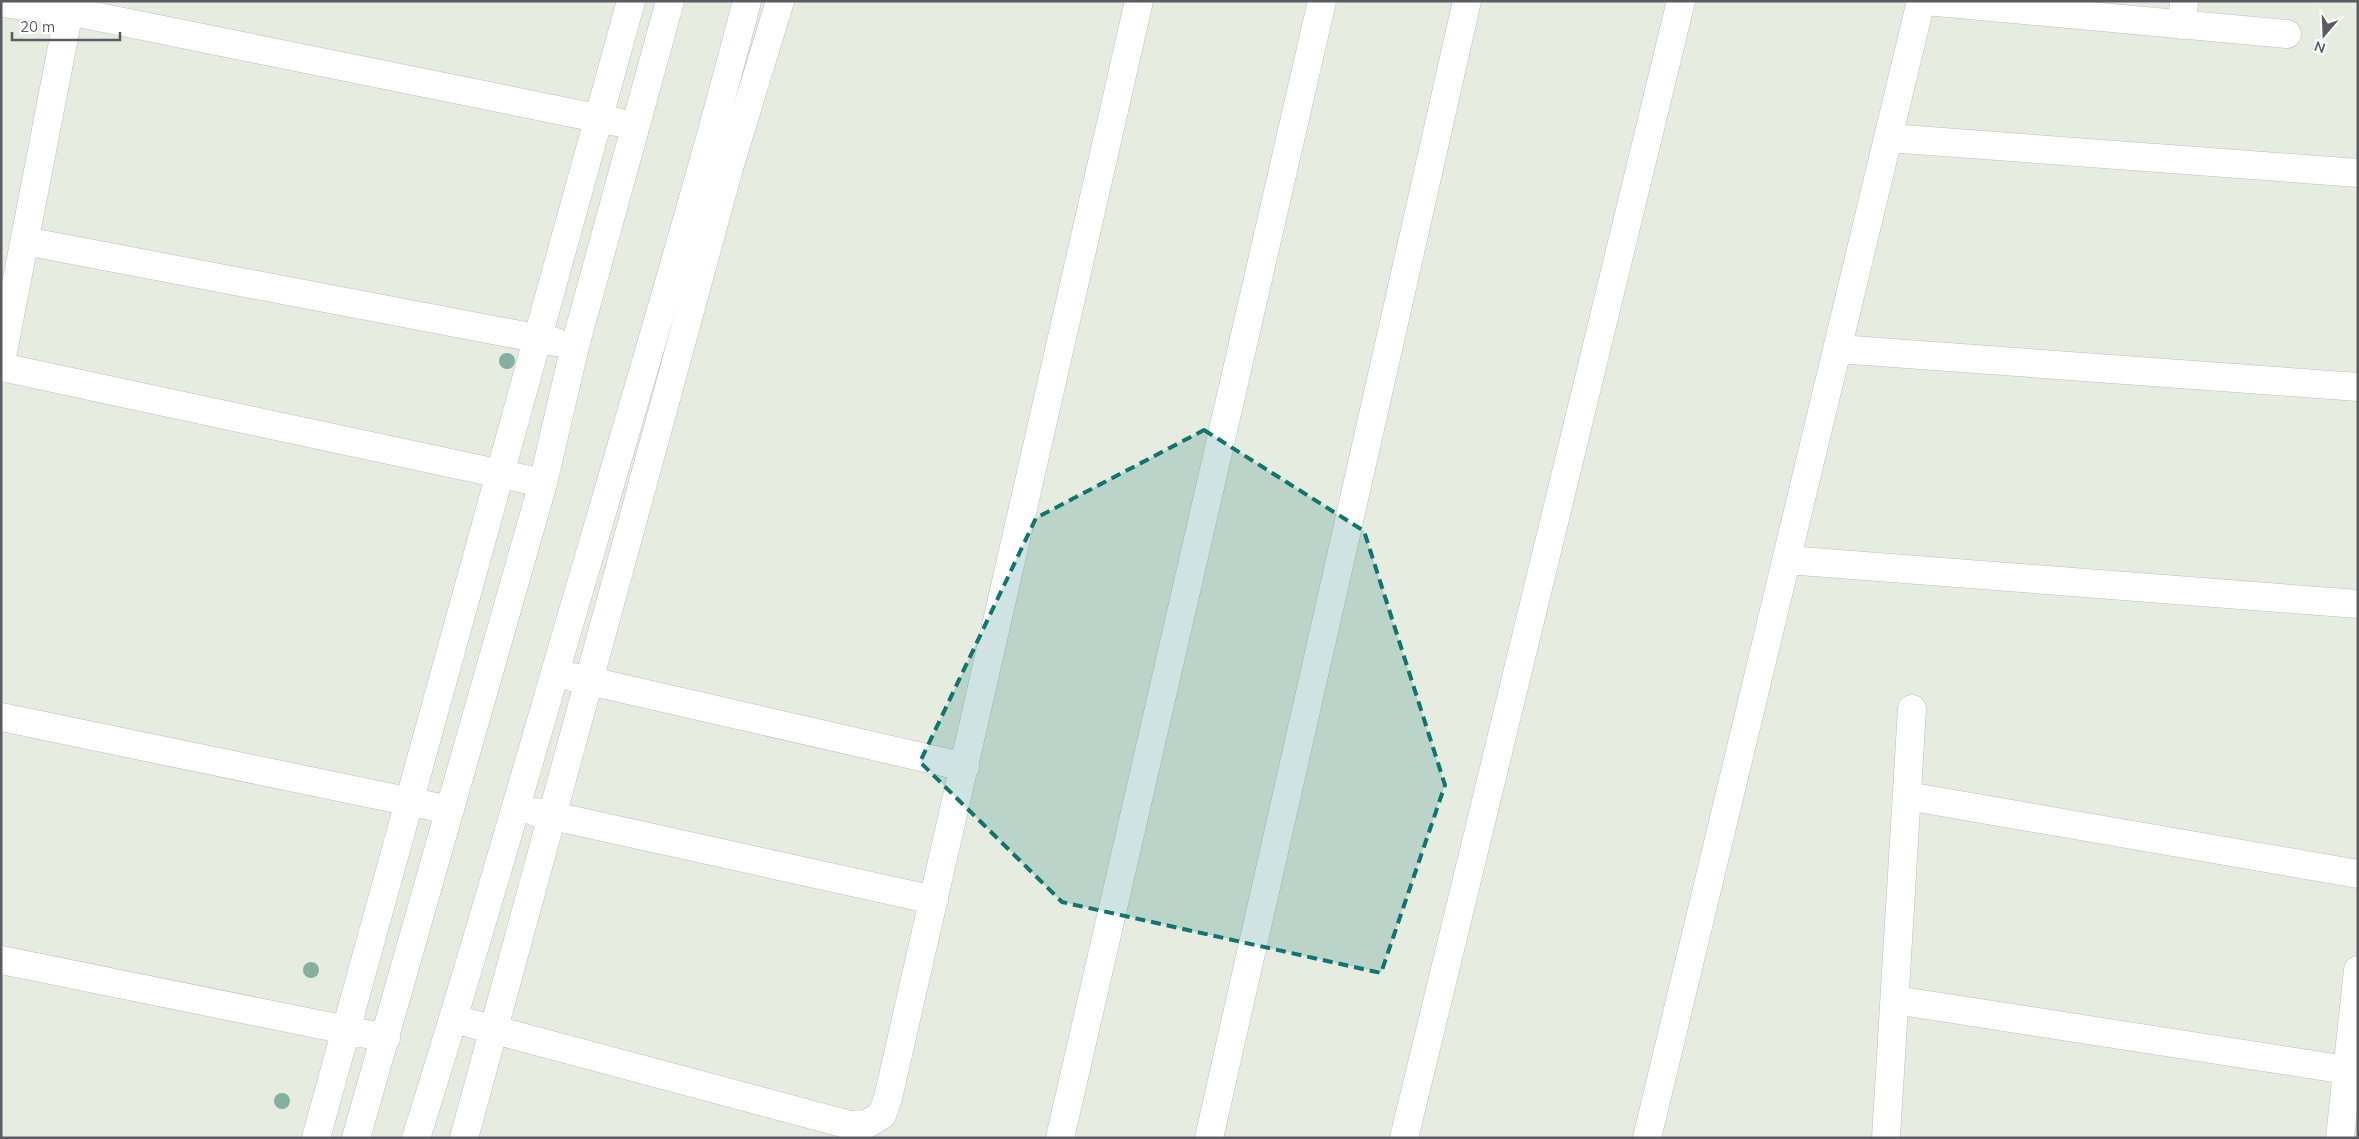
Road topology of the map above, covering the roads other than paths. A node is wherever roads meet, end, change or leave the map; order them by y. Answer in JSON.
{"nodes":[{"id":1,"x":632,"y":1,"type":"edge"},
{"id":2,"x":670,"y":1,"type":"edge"},
{"id":3,"x":748,"y":1,"type":"edge"},
{"id":4,"x":780,"y":1,"type":"edge"},
{"id":5,"x":1139,"y":1,"type":"edge"},
{"id":6,"x":1322,"y":1,"type":"edge"},
{"id":7,"x":1467,"y":1,"type":"edge"},
{"id":8,"x":1681,"y":1,"type":"edge"},
{"id":9,"x":1920,"y":1,"type":"edge"},
{"id":10,"x":1926,"y":1,"type":"edge"},
{"id":11,"x":1,"y":4,"type":"edge"},
{"id":12,"x":70,"y":6,"type":"edge"},
{"id":13,"x":2183,"y":13,"type":"edge"},
{"id":14,"x":2287,"y":34,"type":"dead end"},
{"id":15,"x":599,"y":118,"type":"junction"},
{"id":16,"x":636,"y":126,"type":"junction"},
{"id":17,"x":1889,"y":138,"type":"junction"},
{"id":18,"x":2358,"y":173,"type":"edge"},
{"id":19,"x":25,"y":241,"type":"junction"},
{"id":20,"x":538,"y":339,"type":"junction"},
{"id":21,"x":575,"y":346,"type":"junction"},
{"id":22,"x":1838,"y":349,"type":"junction"},
{"id":23,"x":1,"y":362,"type":"edge"},
{"id":24,"x":1,"y":367,"type":"edge"},
{"id":25,"x":2358,"y":387,"type":"edge"},
{"id":26,"x":501,"y":474,"type":"junction"},
{"id":27,"x":543,"y":483,"type":"junction"},
{"id":28,"x":1787,"y":560,"type":"junction"},
{"id":29,"x":2358,"y":604,"type":"edge"},
{"id":30,"x":555,"y":673,"type":"junction"},
{"id":31,"x":588,"y":681,"type":"junction"},
{"id":32,"x":1912,"y":709,"type":"dead end"},
{"id":33,"x":1,"y":717,"type":"edge"},
{"id":34,"x":965,"y":767,"type":"junction"},
{"id":35,"x":1907,"y":796,"type":"junction"},
{"id":36,"x":410,"y":801,"type":"junction"},
{"id":37,"x":515,"y":808,"type":"junction"},
{"id":38,"x":450,"y":810,"type":"junction"},
{"id":39,"x":552,"y":816,"type":"junction"},
{"id":40,"x":2358,"y":874,"type":"edge"},
{"id":41,"x":934,"y":900,"type":"junction"},
{"id":42,"x":1,"y":960,"type":"edge"},
{"id":43,"x":2358,"y":970,"type":"edge"},
{"id":44,"x":1895,"y":1000,"type":"junction"},
{"id":45,"x":454,"y":1019,"type":"junction"},
{"id":46,"x":345,"y":1029,"type":"junction"},
{"id":47,"x":493,"y":1030,"type":"junction"},
{"id":48,"x":386,"y":1038,"type":"junction"},
{"id":49,"x":2347,"y":1070,"type":"junction"},
{"id":50,"x":316,"y":1138,"type":"edge"},
{"id":51,"x":356,"y":1138,"type":"edge"},
{"id":52,"x":416,"y":1138,"type":"edge"},
{"id":53,"x":464,"y":1138,"type":"edge"},
{"id":54,"x":1060,"y":1138,"type":"edge"},
{"id":55,"x":1209,"y":1138,"type":"edge"},
{"id":56,"x":1404,"y":1138,"type":"edge"},
{"id":57,"x":1647,"y":1138,"type":"edge"},
{"id":58,"x":1886,"y":1138,"type":"edge"},
{"id":59,"x":2340,"y":1138,"type":"edge"}],
"edges":[{"from":1,"to":15,"type":"street"},
{"from":2,"to":16,"type":"street"},
{"from":3,"to":30,"type":"street"},
{"from":4,"to":31,"type":"street"},
{"from":5,"to":34,"type":"street"},
{"from":6,"to":54,"type":"street"},
{"from":7,"to":55,"type":"street"},
{"from":8,"to":56,"type":"street"},
{"from":9,"to":17,"type":"street"},
{"from":10,"to":13,"type":"street"},
{"from":11,"to":12,"type":"street"},
{"from":12,"to":15,"type":"street"},
{"from":12,"to":19,"type":"street"},
{"from":13,"to":14,"type":"street"},
{"from":15,"to":16,"type":"street"},
{"from":15,"to":20,"type":"street"},
{"from":16,"to":21,"type":"street"},
{"from":17,"to":18,"type":"street"},
{"from":17,"to":22,"type":"street"},
{"from":19,"to":20,"type":"street"},
{"from":19,"to":23,"type":"street"},
{"from":20,"to":21,"type":"street"},
{"from":20,"to":26,"type":"street"},
{"from":21,"to":27,"type":"street"},
{"from":22,"to":25,"type":"street"},
{"from":22,"to":28,"type":"street"},
{"from":24,"to":26,"type":"street"},
{"from":26,"to":27,"type":"street"},
{"from":26,"to":36,"type":"street"},
{"from":27,"to":38,"type":"street"},
{"from":28,"to":29,"type":"street"},
{"from":28,"to":57,"type":"street"},
{"from":30,"to":31,"type":"street"},
{"from":30,"to":37,"type":"street"},
{"from":31,"to":34,"type":"street"},
{"from":31,"to":39,"type":"street"},
{"from":32,"to":35,"type":"street"},
{"from":33,"to":36,"type":"street"},
{"from":34,"to":41,"type":"street"},
{"from":35,"to":40,"type":"street"},
{"from":35,"to":44,"type":"street"},
{"from":36,"to":38,"type":"street"},
{"from":36,"to":46,"type":"street"},
{"from":37,"to":39,"type":"street"},
{"from":37,"to":45,"type":"street"},
{"from":38,"to":48,"type":"street"},
{"from":39,"to":41,"type":"street"},
{"from":39,"to":47,"type":"street"},
{"from":41,"to":47,"type":"street"},
{"from":42,"to":46,"type":"street"},
{"from":43,"to":49,"type":"street"},
{"from":44,"to":49,"type":"street"},
{"from":44,"to":58,"type":"street"},
{"from":45,"to":47,"type":"street"},
{"from":45,"to":52,"type":"street"},
{"from":46,"to":48,"type":"street"},
{"from":46,"to":50,"type":"street"},
{"from":47,"to":53,"type":"street"},
{"from":48,"to":51,"type":"street"},
{"from":49,"to":59,"type":"street"}]}
